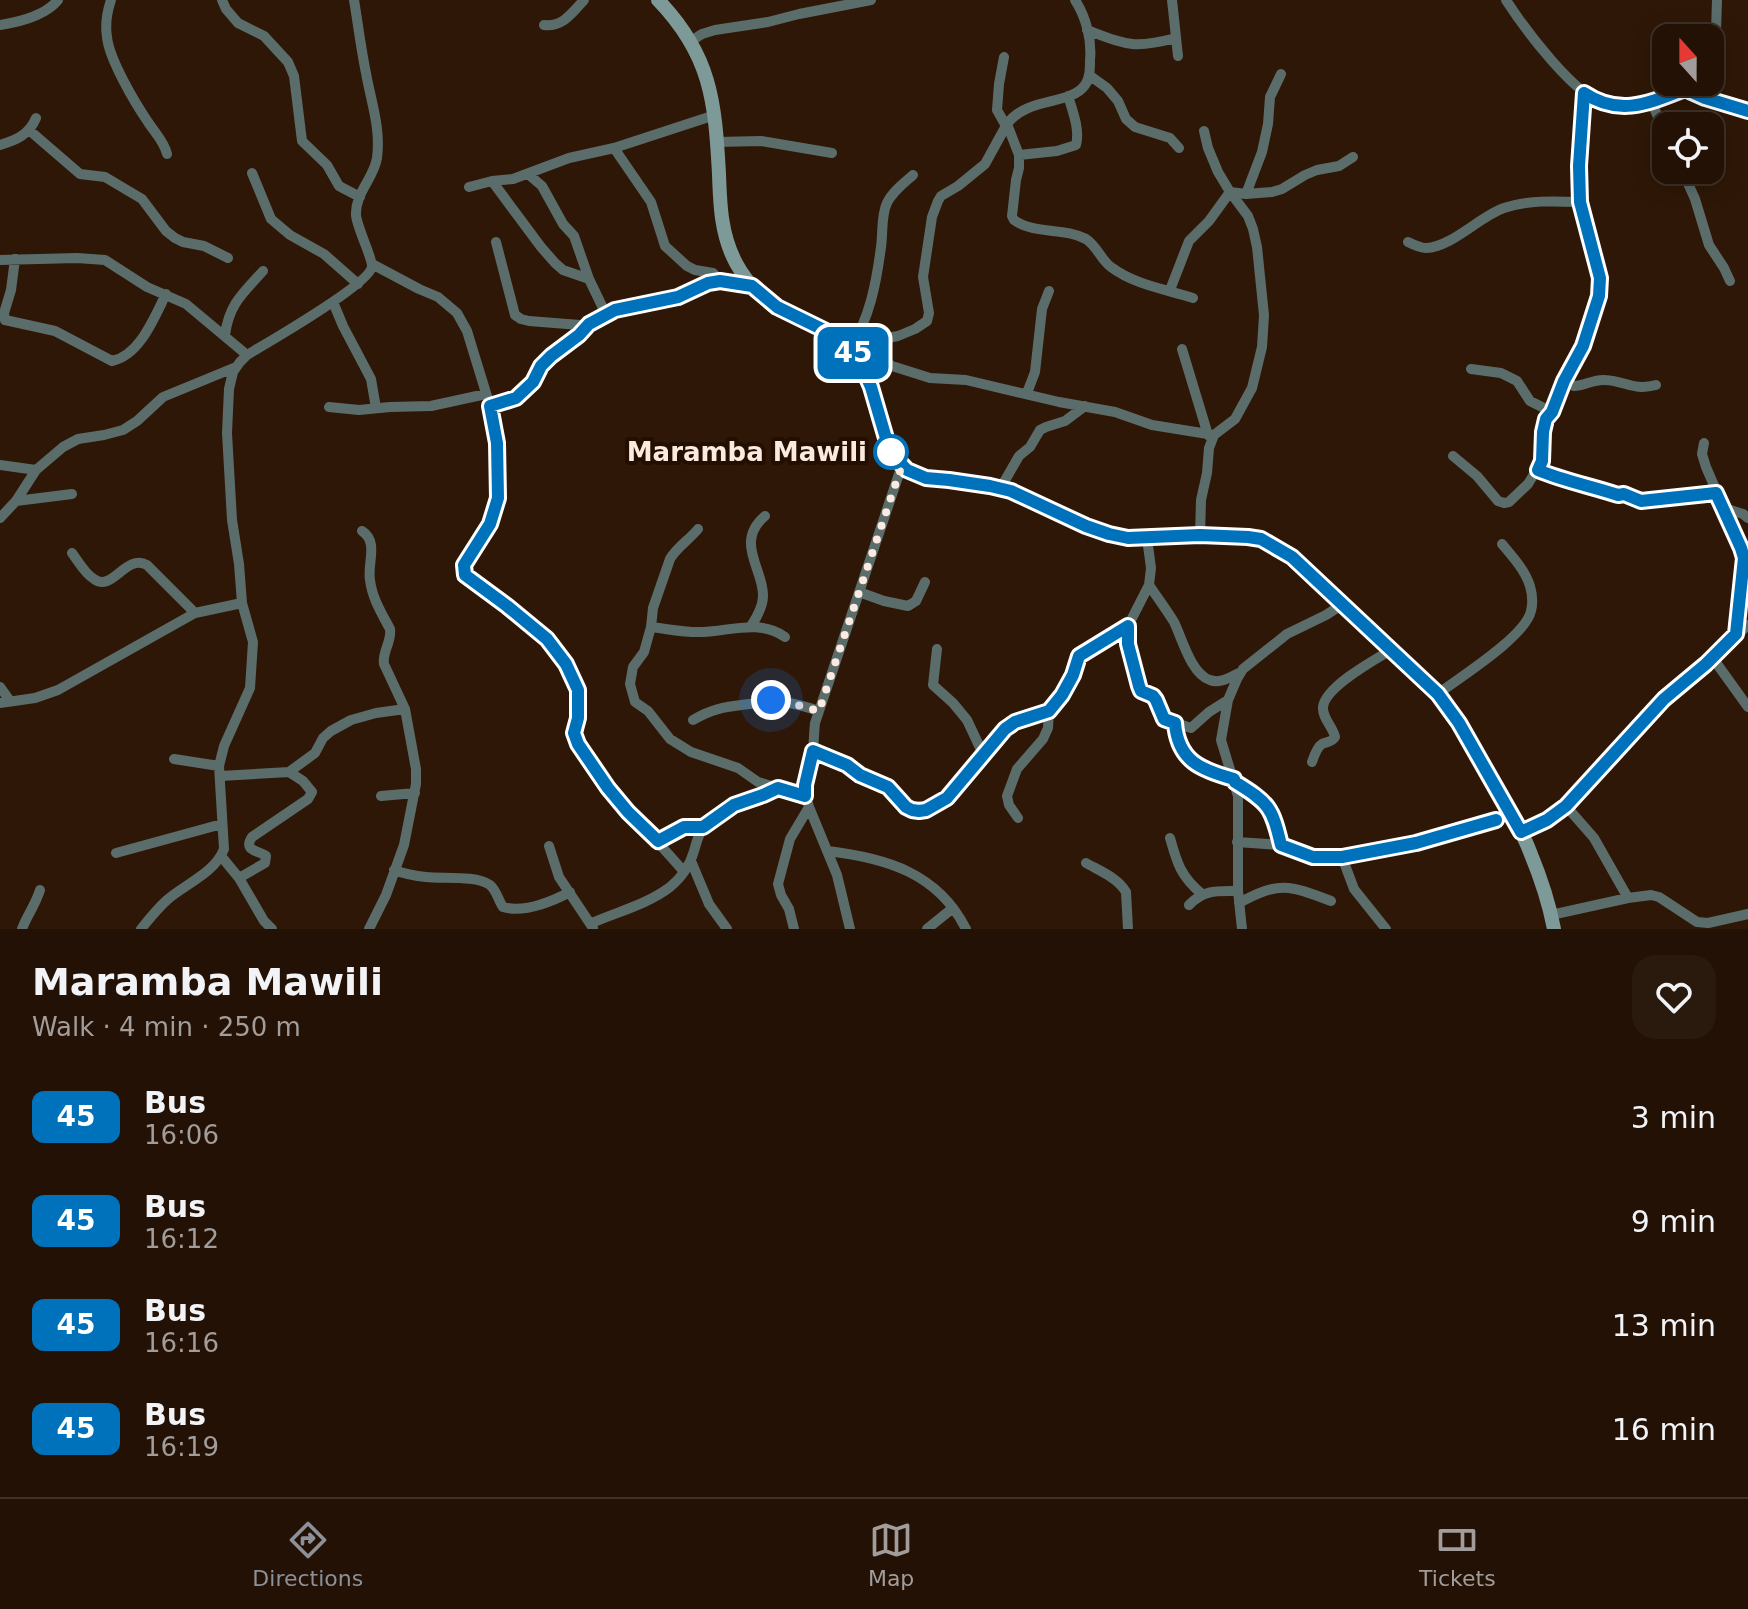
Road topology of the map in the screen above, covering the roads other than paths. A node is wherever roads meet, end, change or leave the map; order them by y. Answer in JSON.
{"nodes":[{"id":1,"x":58,"y":0,"type":"edge"},
{"id":2,"x":111,"y":0,"type":"edge"},
{"id":3,"x":222,"y":0,"type":"edge"},
{"id":4,"x":354,"y":0,"type":"edge"},
{"id":5,"x":584,"y":0,"type":"edge"},
{"id":6,"x":658,"y":0,"type":"edge"},
{"id":7,"x":871,"y":0,"type":"edge"},
{"id":8,"x":1075,"y":0,"type":"edge"},
{"id":9,"x":1172,"y":0,"type":"edge"},
{"id":10,"x":1506,"y":0,"type":"edge"},
{"id":11,"x":1717,"y":0,"type":"edge"},
{"id":12,"x":1716,"y":24,"type":"edge"},
{"id":13,"x":0,"y":25,"type":"edge"},
{"id":14,"x":544,"y":25,"type":"dead end"},
{"id":15,"x":1087,"y":30,"type":"junction"},
{"id":16,"x":1176,"y":38,"type":"junction"},
{"id":17,"x":691,"y":41,"type":"junction"},
{"id":18,"x":1178,"y":56,"type":"dead end"},
{"id":19,"x":1004,"y":57,"type":"dead end"},
{"id":20,"x":1281,"y":74,"type":"dead end"},
{"id":21,"x":1089,"y":75,"type":"junction"},
{"id":22,"x":1584,"y":93,"type":"junction"},
{"id":23,"x":1068,"y":96,"type":"junction"},
{"id":24,"x":1664,"y":96,"type":"edge"},
{"id":25,"x":1702,"y":96,"type":"edge"},
{"id":26,"x":1651,"y":101,"type":"junction"},
{"id":27,"x":1748,"y":111,"type":"edge"},
{"id":28,"x":1656,"y":112,"type":"edge"},
{"id":29,"x":715,"y":115,"type":"junction"},
{"id":30,"x":36,"y":118,"type":"dead end"},
{"id":31,"x":1006,"y":125,"type":"junction"},
{"id":32,"x":29,"y":130,"type":"junction"},
{"id":33,"x":1204,"y":131,"type":"dead end"},
{"id":34,"x":717,"y":142,"type":"junction"},
{"id":35,"x":0,"y":145,"type":"edge"},
{"id":36,"x":614,"y":148,"type":"junction"},
{"id":37,"x":1179,"y":148,"type":"dead end"},
{"id":38,"x":832,"y":153,"type":"dead end"},
{"id":39,"x":167,"y":154,"type":"dead end"},
{"id":40,"x":1019,"y":155,"type":"junction"},
{"id":41,"x":1353,"y":157,"type":"dead end"},
{"id":42,"x":252,"y":173,"type":"dead end"},
{"id":43,"x":528,"y":174,"type":"junction"},
{"id":44,"x":913,"y":175,"type":"dead end"},
{"id":45,"x":492,"y":181,"type":"junction"},
{"id":46,"x":1688,"y":184,"type":"edge"},
{"id":47,"x":469,"y":187,"type":"dead end"},
{"id":48,"x":1230,"y":192,"type":"junction"},
{"id":49,"x":1246,"y":194,"type":"junction"},
{"id":50,"x":360,"y":197,"type":"junction"},
{"id":51,"x":1580,"y":202,"type":"junction"},
{"id":52,"x":496,"y":242,"type":"dead end"},
{"id":53,"x":1408,"y":242,"type":"dead end"},
{"id":54,"x":228,"y":258,"type":"dead end"},
{"id":55,"x":15,"y":259,"type":"junction"},
{"id":56,"x":0,"y":260,"type":"edge"},
{"id":57,"x":372,"y":264,"type":"junction"},
{"id":58,"x":263,"y":271,"type":"dead end"},
{"id":59,"x":589,"y":279,"type":"junction"},
{"id":60,"x":720,"y":281,"type":"junction"},
{"id":61,"x":1730,"y":281,"type":"dead end"},
{"id":62,"x":358,"y":284,"type":"junction"},
{"id":63,"x":752,"y":286,"type":"junction"},
{"id":64,"x":1170,"y":290,"type":"junction"},
{"id":65,"x":1049,"y":291,"type":"dead end"},
{"id":66,"x":166,"y":294,"type":"junction"},
{"id":67,"x":1193,"y":298,"type":"dead end"},
{"id":68,"x":333,"y":302,"type":"junction"},
{"id":69,"x":608,"y":313,"type":"junction"},
{"id":70,"x":589,"y":324,"type":"junction"},
{"id":71,"x":861,"y":331,"type":"junction"},
{"id":72,"x":225,"y":335,"type":"junction"},
{"id":73,"x":870,"y":341,"type":"junction"},
{"id":74,"x":1182,"y":349,"type":"dead end"},
{"id":75,"x":850,"y":350,"type":"junction"},
{"id":76,"x":247,"y":355,"type":"junction"},
{"id":77,"x":236,"y":367,"type":"junction"},
{"id":78,"x":1471,"y":369,"type":"dead end"},
{"id":79,"x":1564,"y":381,"type":"junction"},
{"id":80,"x":1656,"y":385,"type":"dead end"},
{"id":81,"x":1027,"y":393,"type":"junction"},
{"id":82,"x":486,"y":394,"type":"junction"},
{"id":83,"x":490,"y":406,"type":"junction"},
{"id":84,"x":1085,"y":406,"type":"junction"},
{"id":85,"x":329,"y":407,"type":"dead end"},
{"id":86,"x":376,"y":408,"type":"junction"},
{"id":87,"x":1552,"y":412,"type":"junction"},
{"id":88,"x":1211,"y":435,"type":"junction"},
{"id":89,"x":1704,"y":443,"type":"dead end"},
{"id":90,"x":1453,"y":456,"type":"dead end"},
{"id":91,"x":0,"y":465,"type":"edge"},
{"id":92,"x":902,"y":465,"type":"junction"},
{"id":93,"x":36,"y":470,"type":"junction"},
{"id":94,"x":1538,"y":470,"type":"junction"},
{"id":95,"x":1000,"y":489,"type":"junction"},
{"id":96,"x":1716,"y":493,"type":"junction"},
{"id":97,"x":72,"y":494,"type":"dead end"},
{"id":98,"x":16,"y":501,"type":"junction"},
{"id":99,"x":1724,"y":508,"type":"junction"},
{"id":100,"x":765,"y":516,"type":"dead end"},
{"id":101,"x":0,"y":518,"type":"edge"},
{"id":102,"x":1748,"y":518,"type":"edge"},
{"id":103,"x":698,"y":529,"type":"dead end"},
{"id":104,"x":362,"y":531,"type":"dead end"},
{"id":105,"x":1200,"y":535,"type":"junction"},
{"id":106,"x":1147,"y":538,"type":"junction"},
{"id":107,"x":1502,"y":544,"type":"dead end"},
{"id":108,"x":72,"y":553,"type":"dead end"},
{"id":109,"x":925,"y":582,"type":"dead end"},
{"id":110,"x":1149,"y":585,"type":"junction"},
{"id":111,"x":859,"y":592,"type":"junction"},
{"id":112,"x":242,"y":603,"type":"junction"},
{"id":113,"x":1343,"y":604,"type":"junction"},
{"id":114,"x":195,"y":613,"type":"junction"},
{"id":115,"x":1748,"y":625,"type":"edge"},
{"id":116,"x":751,"y":626,"type":"junction"},
{"id":117,"x":1128,"y":626,"type":"junction"},
{"id":118,"x":651,"y":627,"type":"junction"},
{"id":119,"x":1736,"y":634,"type":"junction"},
{"id":120,"x":785,"y":637,"type":"dead end"},
{"id":121,"x":937,"y":649,"type":"dead end"},
{"id":122,"x":1391,"y":650,"type":"junction"},
{"id":123,"x":1712,"y":657,"type":"junction"},
{"id":124,"x":1240,"y":673,"type":"junction"},
{"id":125,"x":0,"y":687,"type":"edge"},
{"id":126,"x":1438,"y":694,"type":"junction"},
{"id":127,"x":1228,"y":700,"type":"junction"},
{"id":128,"x":5,"y":702,"type":"edge"},
{"id":129,"x":1748,"y":707,"type":"edge"},
{"id":130,"x":405,"y":709,"type":"junction"},
{"id":131,"x":819,"y":711,"type":"junction"},
{"id":132,"x":1049,"y":711,"type":"junction"},
{"id":133,"x":693,"y":720,"type":"dead end"},
{"id":134,"x":1175,"y":723,"type":"junction"},
{"id":135,"x":813,"y":751,"type":"junction"},
{"id":136,"x":983,"y":754,"type":"junction"},
{"id":137,"x":174,"y":759,"type":"dead end"},
{"id":138,"x":1312,"y":762,"type":"dead end"},
{"id":139,"x":220,"y":771,"type":"junction"},
{"id":140,"x":289,"y":772,"type":"junction"},
{"id":141,"x":1235,"y":781,"type":"junction"},
{"id":142,"x":778,"y":788,"type":"junction"},
{"id":143,"x":415,"y":793,"type":"junction"},
{"id":144,"x":381,"y":796,"type":"dead end"},
{"id":145,"x":805,"y":796,"type":"junction"},
{"id":146,"x":1566,"y":806,"type":"junction"},
{"id":147,"x":809,"y":807,"type":"junction"},
{"id":148,"x":1510,"y":813,"type":"junction"},
{"id":149,"x":1018,"y":818,"type":"dead end"},
{"id":150,"x":222,"y":824,"type":"junction"},
{"id":151,"x":703,"y":827,"type":"junction"},
{"id":152,"x":1521,"y":832,"type":"junction"},
{"id":153,"x":1170,"y":838,"type":"dead end"},
{"id":154,"x":658,"y":841,"type":"junction"},
{"id":155,"x":1237,"y":842,"type":"junction"},
{"id":156,"x":1281,"y":845,"type":"junction"},
{"id":157,"x":549,"y":846,"type":"dead end"},
{"id":158,"x":828,"y":851,"type":"junction"},
{"id":159,"x":116,"y":853,"type":"dead end"},
{"id":160,"x":221,"y":856,"type":"junction"},
{"id":161,"x":1342,"y":857,"type":"junction"},
{"id":162,"x":691,"y":861,"type":"junction"},
{"id":163,"x":1086,"y":863,"type":"dead end"},
{"id":164,"x":394,"y":870,"type":"junction"},
{"id":165,"x":684,"y":872,"type":"junction"},
{"id":166,"x":239,"y":878,"type":"junction"},
{"id":167,"x":40,"y":890,"type":"dead end"},
{"id":168,"x":1238,"y":891,"type":"junction"},
{"id":169,"x":570,"y":892,"type":"junction"},
{"id":170,"x":1202,"y":894,"type":"junction"},
{"id":171,"x":1628,"y":898,"type":"junction"},
{"id":172,"x":1331,"y":901,"type":"dead end"},
{"id":173,"x":1239,"y":903,"type":"junction"},
{"id":174,"x":1189,"y":905,"type":"dead end"},
{"id":175,"x":953,"y":908,"type":"junction"},
{"id":176,"x":1748,"y":914,"type":"edge"},
{"id":177,"x":1552,"y":922,"type":"edge"},
{"id":178,"x":1696,"y":925,"type":"edge"},
{"id":179,"x":593,"y":926,"type":"edge"},
{"id":180,"x":22,"y":929,"type":"edge"},
{"id":181,"x":141,"y":929,"type":"edge"},
{"id":182,"x":272,"y":929,"type":"edge"},
{"id":183,"x":369,"y":929,"type":"edge"},
{"id":184,"x":727,"y":929,"type":"edge"},
{"id":185,"x":794,"y":929,"type":"edge"},
{"id":186,"x":850,"y":929,"type":"edge"},
{"id":187,"x":927,"y":929,"type":"edge"},
{"id":188,"x":966,"y":929,"type":"edge"},
{"id":189,"x":1128,"y":929,"type":"edge"},
{"id":190,"x":1242,"y":929,"type":"edge"},
{"id":191,"x":1386,"y":929,"type":"edge"}],
"edges":[{"from":1,"to":13,"type":"street"},
{"from":2,"to":39,"type":"street"},
{"from":3,"to":50,"type":"street"},
{"from":4,"to":50,"type":"street"},
{"from":5,"to":14,"type":"street"},
{"from":6,"to":17,"type":"street"},
{"from":7,"to":17,"type":"street"},
{"from":8,"to":15,"type":"street"},
{"from":9,"to":16,"type":"street"},
{"from":10,"to":22,"type":"street"},
{"from":11,"to":12,"type":"street"},
{"from":15,"to":16,"type":"street"},
{"from":15,"to":21,"type":"street"},
{"from":16,"to":18,"type":"street"},
{"from":17,"to":29,"type":"street"},
{"from":19,"to":31,"type":"street"},
{"from":20,"to":49,"type":"street"},
{"from":21,"to":23,"type":"street"},
{"from":21,"to":37,"type":"street"},
{"from":22,"to":26,"type":"street"},
{"from":22,"to":51,"type":"street"},
{"from":23,"to":31,"type":"street"},
{"from":23,"to":40,"type":"street"},
{"from":24,"to":26,"type":"street"},
{"from":25,"to":27,"type":"street"},
{"from":26,"to":28,"type":"street"},
{"from":29,"to":34,"type":"street"},
{"from":29,"to":36,"type":"street"},
{"from":30,"to":32,"type":"street"},
{"from":31,"to":40,"type":"street"},
{"from":31,"to":73,"type":"street"},
{"from":32,"to":35,"type":"street"},
{"from":32,"to":54,"type":"street"},
{"from":33,"to":48,"type":"street"},
{"from":34,"to":38,"type":"street"},
{"from":34,"to":63,"type":"street"},
{"from":36,"to":43,"type":"street"},
{"from":36,"to":60,"type":"street"},
{"from":40,"to":64,"type":"street"},
{"from":41,"to":49,"type":"street"},
{"from":42,"to":62,"type":"street"},
{"from":43,"to":45,"type":"street"},
{"from":43,"to":59,"type":"street"},
{"from":44,"to":71,"type":"street"},
{"from":45,"to":47,"type":"street"},
{"from":45,"to":59,"type":"street"},
{"from":46,"to":61,"type":"street"},
{"from":48,"to":49,"type":"street"},
{"from":48,"to":64,"type":"street"},
{"from":48,"to":88,"type":"street"},
{"from":50,"to":57,"type":"street"},
{"from":51,"to":53,"type":"street"},
{"from":51,"to":79,"type":"street"},
{"from":52,"to":70,"type":"street"},
{"from":55,"to":56,"type":"street"},
{"from":55,"to":66,"type":"street"},
{"from":55,"to":66,"type":"street"},
{"from":57,"to":62,"type":"street"},
{"from":57,"to":82,"type":"street"},
{"from":58,"to":72,"type":"street"},
{"from":59,"to":69,"type":"street"},
{"from":60,"to":63,"type":"street"},
{"from":60,"to":69,"type":"street"},
{"from":62,"to":68,"type":"street"},
{"from":63,"to":75,"type":"street"},
{"from":64,"to":67,"type":"street"},
{"from":65,"to":81,"type":"street"},
{"from":66,"to":72,"type":"street"},
{"from":68,"to":76,"type":"street"},
{"from":68,"to":86,"type":"street"},
{"from":69,"to":70,"type":"street"},
{"from":70,"to":83,"type":"street"},
{"from":71,"to":73,"type":"street"},
{"from":71,"to":75,"type":"street"},
{"from":72,"to":76,"type":"street"},
{"from":73,"to":81,"type":"street"},
{"from":74,"to":88,"type":"street"},
{"from":75,"to":92,"type":"street"},
{"from":76,"to":77,"type":"street"},
{"from":77,"to":93,"type":"street"},
{"from":77,"to":112,"type":"street"},
{"from":78,"to":87,"type":"street"},
{"from":79,"to":80,"type":"street"},
{"from":79,"to":87,"type":"street"},
{"from":81,"to":84,"type":"street"},
{"from":82,"to":83,"type":"street"},
{"from":82,"to":86,"type":"street"},
{"from":83,"to":154,"type":"street"},
{"from":84,"to":88,"type":"street"},
{"from":84,"to":95,"type":"street"},
{"from":85,"to":86,"type":"street"},
{"from":87,"to":94,"type":"street"},
{"from":88,"to":105,"type":"street"},
{"from":89,"to":96,"type":"street"},
{"from":90,"to":94,"type":"street"},
{"from":91,"to":93,"type":"street"},
{"from":92,"to":95,"type":"street"},
{"from":92,"to":111,"type":"street"},
{"from":93,"to":98,"type":"street"},
{"from":94,"to":96,"type":"street"},
{"from":95,"to":106,"type":"street"},
{"from":96,"to":99,"type":"street"},
{"from":97,"to":98,"type":"street"},
{"from":98,"to":101,"type":"street"},
{"from":99,"to":102,"type":"street"},
{"from":99,"to":119,"type":"street"},
{"from":100,"to":116,"type":"street"},
{"from":103,"to":118,"type":"street"},
{"from":104,"to":130,"type":"street"},
{"from":105,"to":106,"type":"street"},
{"from":105,"to":113,"type":"street"},
{"from":106,"to":110,"type":"street"},
{"from":107,"to":126,"type":"street"},
{"from":108,"to":114,"type":"street"},
{"from":109,"to":111,"type":"street"},
{"from":110,"to":117,"type":"street"},
{"from":110,"to":124,"type":"street"},
{"from":111,"to":131,"type":"street"},
{"from":112,"to":114,"type":"street"},
{"from":112,"to":139,"type":"street"},
{"from":113,"to":122,"type":"street"},
{"from":113,"to":124,"type":"street"},
{"from":114,"to":128,"type":"street"},
{"from":115,"to":119,"type":"street"},
{"from":116,"to":118,"type":"street"},
{"from":116,"to":120,"type":"street"},
{"from":117,"to":132,"type":"street"},
{"from":117,"to":134,"type":"street"},
{"from":118,"to":142,"type":"street"},
{"from":119,"to":123,"type":"street"},
{"from":121,"to":136,"type":"street"},
{"from":122,"to":126,"type":"street"},
{"from":122,"to":138,"type":"street"},
{"from":123,"to":129,"type":"street"},
{"from":123,"to":146,"type":"street"},
{"from":124,"to":127,"type":"street"},
{"from":125,"to":128,"type":"street"},
{"from":126,"to":148,"type":"street"},
{"from":127,"to":134,"type":"street"},
{"from":127,"to":141,"type":"street"},
{"from":130,"to":140,"type":"street"},
{"from":130,"to":143,"type":"street"},
{"from":131,"to":133,"type":"street"},
{"from":131,"to":135,"type":"street"},
{"from":132,"to":136,"type":"street"},
{"from":132,"to":149,"type":"street"},
{"from":134,"to":141,"type":"street"},
{"from":135,"to":136,"type":"street"},
{"from":135,"to":145,"type":"street"},
{"from":137,"to":139,"type":"street"},
{"from":139,"to":140,"type":"street"},
{"from":139,"to":150,"type":"street"},
{"from":140,"to":166,"type":"street"},
{"from":141,"to":155,"type":"street"},
{"from":141,"to":156,"type":"street"},
{"from":142,"to":145,"type":"street"},
{"from":142,"to":151,"type":"street"},
{"from":143,"to":144,"type":"street"},
{"from":143,"to":164,"type":"street"},
{"from":145,"to":147,"type":"street"},
{"from":146,"to":152,"type":"street"},
{"from":146,"to":171,"type":"street"},
{"from":147,"to":158,"type":"street"},
{"from":147,"to":185,"type":"street"},
{"from":148,"to":152,"type":"street"},
{"from":148,"to":161,"type":"street"},
{"from":150,"to":159,"type":"street"},
{"from":150,"to":160,"type":"street"},
{"from":151,"to":154,"type":"street"},
{"from":151,"to":162,"type":"street"},
{"from":152,"to":177,"type":"street"},
{"from":153,"to":170,"type":"street"},
{"from":154,"to":165,"type":"street"},
{"from":155,"to":156,"type":"street"},
{"from":155,"to":168,"type":"street"},
{"from":156,"to":161,"type":"street"},
{"from":157,"to":169,"type":"street"},
{"from":158,"to":175,"type":"street"},
{"from":158,"to":186,"type":"street"},
{"from":160,"to":166,"type":"street"},
{"from":160,"to":181,"type":"street"},
{"from":161,"to":191,"type":"street"},
{"from":162,"to":165,"type":"street"},
{"from":162,"to":184,"type":"street"},
{"from":163,"to":189,"type":"street"},
{"from":164,"to":169,"type":"street"},
{"from":164,"to":183,"type":"street"},
{"from":165,"to":179,"type":"street"},
{"from":166,"to":182,"type":"street"},
{"from":167,"to":180,"type":"street"},
{"from":168,"to":170,"type":"street"},
{"from":168,"to":173,"type":"street"},
{"from":169,"to":179,"type":"street"},
{"from":170,"to":174,"type":"street"},
{"from":171,"to":177,"type":"street"},
{"from":171,"to":178,"type":"street"},
{"from":172,"to":173,"type":"street"},
{"from":173,"to":190,"type":"street"},
{"from":175,"to":187,"type":"street"},
{"from":175,"to":188,"type":"street"},
{"from":176,"to":178,"type":"street"}]}
